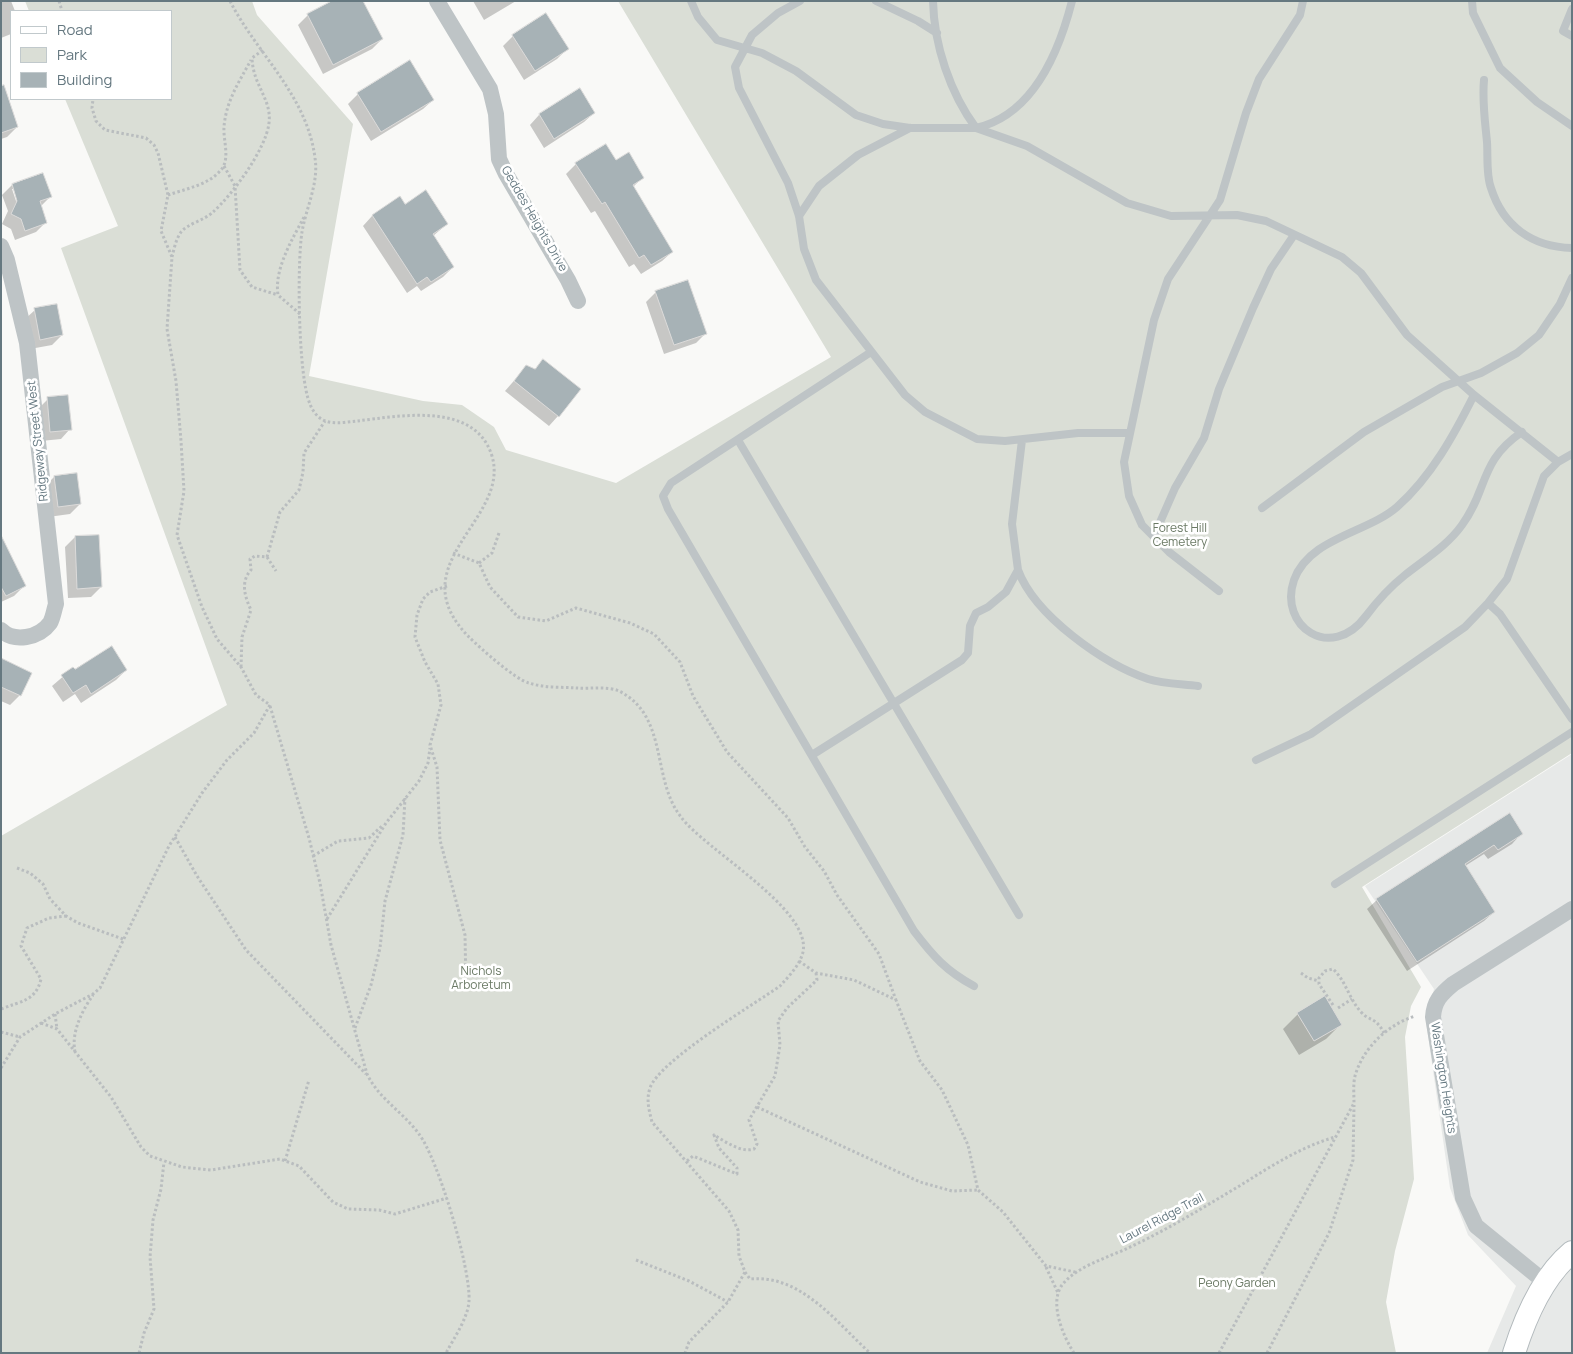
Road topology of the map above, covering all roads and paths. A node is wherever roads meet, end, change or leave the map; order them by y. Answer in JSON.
{"nodes":[{"id":1,"x":230,"y":1,"type":"edge"},
{"id":2,"x":437,"y":1,"type":"edge"},
{"id":3,"x":691,"y":1,"type":"edge"},
{"id":4,"x":800,"y":1,"type":"edge"},
{"id":5,"x":876,"y":1,"type":"edge"},
{"id":6,"x":933,"y":1,"type":"edge"},
{"id":7,"x":1072,"y":1,"type":"edge"},
{"id":8,"x":1303,"y":1,"type":"edge"},
{"id":9,"x":1472,"y":1,"type":"edge"},
{"id":10,"x":1572,"y":9,"type":"edge"},
{"id":11,"x":937,"y":32,"type":"junction"},
{"id":12,"x":1572,"y":36,"type":"edge"},
{"id":13,"x":746,"y":48,"type":"junction"},
{"id":14,"x":263,"y":50,"type":"junction"},
{"id":15,"x":252,"y":58,"type":"junction"},
{"id":16,"x":1484,"y":80,"type":"dead end"},
{"id":17,"x":93,"y":100,"type":"edge"},
{"id":18,"x":1572,"y":126,"type":"edge"},
{"id":19,"x":910,"y":128,"type":"junction"},
{"id":20,"x":976,"y":128,"type":"junction"},
{"id":21,"x":224,"y":166,"type":"junction"},
{"id":22,"x":235,"y":186,"type":"junction"},
{"id":23,"x":168,"y":195,"type":"junction"},
{"id":24,"x":306,"y":213,"type":"junction"},
{"id":25,"x":798,"y":216,"type":"junction"},
{"id":26,"x":1208,"y":216,"type":"junction"},
{"id":27,"x":1294,"y":235,"type":"junction"},
{"id":28,"x":1,"y":246,"type":"edge"},
{"id":29,"x":1572,"y":248,"type":"edge"},
{"id":30,"x":172,"y":257,"type":"junction"},
{"id":31,"x":1572,"y":278,"type":"edge"},
{"id":32,"x":278,"y":295,"type":"junction"},
{"id":33,"x":578,"y":301,"type":"dead end"},
{"id":34,"x":301,"y":314,"type":"junction"},
{"id":35,"x":871,"y":352,"type":"junction"},
{"id":36,"x":1458,"y":381,"type":"junction"},
{"id":37,"x":1474,"y":395,"type":"junction"},
{"id":38,"x":325,"y":421,"type":"junction"},
{"id":39,"x":1522,"y":432,"type":"junction"},
{"id":40,"x":1129,"y":433,"type":"junction"},
{"id":41,"x":738,"y":440,"type":"junction"},
{"id":42,"x":1022,"y":440,"type":"junction"},
{"id":43,"x":1572,"y":454,"type":"edge"},
{"id":44,"x":1558,"y":462,"type":"junction"},
{"id":45,"x":1262,"y":508,"type":"dead end"},
{"id":46,"x":499,"y":533,"type":"dead end"},
{"id":47,"x":1154,"y":536,"type":"junction"},
{"id":48,"x":453,"y":553,"type":"junction"},
{"id":49,"x":267,"y":557,"type":"junction"},
{"id":50,"x":479,"y":563,"type":"junction"},
{"id":51,"x":1018,"y":570,"type":"junction"},
{"id":52,"x":276,"y":571,"type":"dead end"},
{"id":53,"x":447,"y":586,"type":"junction"},
{"id":54,"x":1219,"y":591,"type":"dead end"},
{"id":55,"x":1488,"y":603,"type":"junction"},
{"id":56,"x":1,"y":630,"type":"edge"},
{"id":57,"x":241,"y":667,"type":"junction"},
{"id":58,"x":1198,"y":686,"type":"dead end"},
{"id":59,"x":894,"y":703,"type":"junction"},
{"id":60,"x":270,"y":705,"type":"junction"},
{"id":61,"x":1572,"y":719,"type":"edge"},
{"id":62,"x":1572,"y":732,"type":"edge"},
{"id":63,"x":430,"y":745,"type":"junction"},
{"id":64,"x":812,"y":755,"type":"junction"},
{"id":65,"x":1256,"y":760,"type":"dead end"},
{"id":66,"x":406,"y":798,"type":"junction"},
{"id":67,"x":386,"y":823,"type":"junction"},
{"id":68,"x":174,"y":837,"type":"junction"},
{"id":69,"x":313,"y":856,"type":"junction"},
{"id":70,"x":17,"y":868,"type":"dead end"},
{"id":71,"x":1335,"y":884,"type":"dead end"},
{"id":72,"x":1572,"y":909,"type":"edge"},
{"id":73,"x":1019,"y":915,"type":"dead end"},
{"id":74,"x":66,"y":916,"type":"junction"},
{"id":75,"x":327,"y":919,"type":"junction"},
{"id":76,"x":123,"y":939,"type":"junction"},
{"id":77,"x":799,"y":960,"type":"junction"},
{"id":78,"x":816,"y":973,"type":"junction"},
{"id":79,"x":1301,"y":973,"type":"dead end"},
{"id":80,"x":1319,"y":981,"type":"junction"},
{"id":81,"x":974,"y":986,"type":"dead end"},
{"id":82,"x":466,"y":987,"type":"dead end"},
{"id":83,"x":93,"y":994,"type":"junction"},
{"id":84,"x":1352,"y":999,"type":"junction"},
{"id":85,"x":896,"y":1000,"type":"junction"},
{"id":86,"x":1333,"y":1005,"type":"dead end"},
{"id":87,"x":1338,"y":1008,"type":"dead end"},
{"id":88,"x":1,"y":1009,"type":"edge"},
{"id":89,"x":55,"y":1014,"type":"junction"},
{"id":90,"x":1433,"y":1018,"type":"junction"},
{"id":91,"x":41,"y":1022,"type":"junction"},
{"id":92,"x":57,"y":1029,"type":"junction"},
{"id":93,"x":354,"y":1029,"type":"junction"},
{"id":94,"x":1,"y":1032,"type":"edge"},
{"id":95,"x":1384,"y":1033,"type":"junction"},
{"id":96,"x":20,"y":1037,"type":"junction"},
{"id":97,"x":76,"y":1054,"type":"junction"},
{"id":98,"x":1,"y":1068,"type":"edge"},
{"id":99,"x":367,"y":1074,"type":"junction"},
{"id":100,"x":309,"y":1080,"type":"dead end"},
{"id":101,"x":1354,"y":1104,"type":"junction"},
{"id":102,"x":757,"y":1107,"type":"junction"},
{"id":103,"x":1336,"y":1137,"type":"junction"},
{"id":104,"x":285,"y":1161,"type":"junction"},
{"id":105,"x":687,"y":1161,"type":"junction"},
{"id":106,"x":164,"y":1162,"type":"junction"},
{"id":107,"x":978,"y":1190,"type":"junction"},
{"id":108,"x":447,"y":1198,"type":"junction"},
{"id":109,"x":1572,"y":1252,"type":"edge"},
{"id":110,"x":636,"y":1260,"type":"dead end"},
{"id":111,"x":1046,"y":1266,"type":"junction"},
{"id":112,"x":745,"y":1272,"type":"junction"},
{"id":113,"x":1075,"y":1272,"type":"junction"},
{"id":114,"x":1546,"y":1283,"type":"junction"},
{"id":115,"x":1058,"y":1294,"type":"junction"},
{"id":116,"x":728,"y":1302,"type":"junction"},
{"id":117,"x":139,"y":1353,"type":"edge"},
{"id":118,"x":446,"y":1353,"type":"edge"},
{"id":119,"x":685,"y":1353,"type":"edge"},
{"id":120,"x":870,"y":1353,"type":"edge"},
{"id":121,"x":1074,"y":1353,"type":"edge"},
{"id":122,"x":1219,"y":1353,"type":"edge"},
{"id":123,"x":1267,"y":1353,"type":"edge"},
{"id":124,"x":1514,"y":1353,"type":"edge"}],
"edges":[{"from":1,"to":14,"type":"path"},
{"from":2,"to":33,"type":"street","name":"Geddes Heights Drive"},
{"from":3,"to":13,"type":"lane"},
{"from":4,"to":13,"type":"lane"},
{"from":5,"to":11,"type":"lane"},
{"from":6,"to":11,"type":"lane"},
{"from":7,"to":20,"type":"lane"},
{"from":8,"to":26,"type":"lane"},
{"from":9,"to":18,"type":"lane"},
{"from":10,"to":12,"type":"lane"},
{"from":11,"to":20,"type":"lane"},
{"from":13,"to":19,"type":"lane"},
{"from":13,"to":25,"type":"lane"},
{"from":14,"to":15,"type":"path"},
{"from":14,"to":24,"type":"path"},
{"from":15,"to":21,"type":"path"},
{"from":15,"to":22,"type":"path"},
{"from":16,"to":29,"type":"lane"},
{"from":17,"to":23,"type":"path"},
{"from":19,"to":20,"type":"lane"},
{"from":19,"to":25,"type":"lane"},
{"from":20,"to":26,"type":"lane"},
{"from":21,"to":22,"type":"path"},
{"from":21,"to":23,"type":"path"},
{"from":22,"to":30,"type":"path"},
{"from":22,"to":32,"type":"path"},
{"from":23,"to":30,"type":"path"},
{"from":24,"to":32,"type":"path"},
{"from":24,"to":34,"type":"path"},
{"from":25,"to":35,"type":"lane"},
{"from":26,"to":27,"type":"lane"},
{"from":26,"to":40,"type":"lane"},
{"from":27,"to":36,"type":"lane"},
{"from":27,"to":47,"type":"lane"},
{"from":28,"to":56,"type":"street","name":"Ridgeway Street West"},
{"from":30,"to":57,"type":"path"},
{"from":31,"to":36,"type":"lane"},
{"from":32,"to":34,"type":"path"},
{"from":34,"to":38,"type":"path"},
{"from":35,"to":41,"type":"lane"},
{"from":35,"to":42,"type":"lane"},
{"from":36,"to":37,"type":"lane"},
{"from":36,"to":45,"type":"lane"},
{"from":37,"to":39,"type":"lane"},
{"from":37,"to":39,"type":"lane"},
{"from":38,"to":48,"type":"path"},
{"from":38,"to":49,"type":"path"},
{"from":39,"to":44,"type":"lane"},
{"from":40,"to":42,"type":"lane"},
{"from":40,"to":47,"type":"lane"},
{"from":41,"to":59,"type":"lane"},
{"from":41,"to":64,"type":"lane"},
{"from":42,"to":51,"type":"lane"},
{"from":43,"to":44,"type":"lane"},
{"from":44,"to":55,"type":"lane"},
{"from":46,"to":50,"type":"path"},
{"from":47,"to":54,"type":"lane"},
{"from":48,"to":50,"type":"path"},
{"from":48,"to":53,"type":"path"},
{"from":49,"to":52,"type":"path"},
{"from":49,"to":57,"type":"path"},
{"from":50,"to":85,"type":"path"},
{"from":51,"to":58,"type":"lane"},
{"from":51,"to":59,"type":"lane"},
{"from":53,"to":63,"type":"path"},
{"from":53,"to":77,"type":"path"},
{"from":55,"to":61,"type":"lane"},
{"from":55,"to":65,"type":"lane"},
{"from":57,"to":60,"type":"path"},
{"from":59,"to":64,"type":"lane"},
{"from":59,"to":73,"type":"lane"},
{"from":60,"to":68,"type":"path"},
{"from":60,"to":69,"type":"path"},
{"from":62,"to":71,"type":"lane"},
{"from":63,"to":66,"type":"path"},
{"from":63,"to":82,"type":"path"},
{"from":64,"to":81,"type":"lane"},
{"from":66,"to":67,"type":"path"},
{"from":66,"to":93,"type":"path"},
{"from":67,"to":69,"type":"path"},
{"from":67,"to":75,"type":"path"},
{"from":68,"to":76,"type":"path"},
{"from":68,"to":99,"type":"path"},
{"from":69,"to":75,"type":"path"},
{"from":70,"to":74,"type":"path"},
{"from":72,"to":90,"type":"street","name":"Washington Heights"},
{"from":74,"to":76,"type":"path"},
{"from":74,"to":88,"type":"path"},
{"from":75,"to":93,"type":"path"},
{"from":76,"to":83,"type":"path"},
{"from":77,"to":78,"type":"path"},
{"from":77,"to":105,"type":"path"},
{"from":78,"to":85,"type":"path"},
{"from":78,"to":102,"type":"path"},
{"from":79,"to":80,"type":"path"},
{"from":80,"to":84,"type":"path"},
{"from":80,"to":86,"type":"path"},
{"from":83,"to":89,"type":"path"},
{"from":83,"to":97,"type":"path"},
{"from":84,"to":87,"type":"path"},
{"from":84,"to":95,"type":"path"},
{"from":85,"to":107,"type":"path"},
{"from":89,"to":91,"type":"path"},
{"from":89,"to":92,"type":"path"},
{"from":90,"to":95,"type":"path"},
{"from":90,"to":114,"type":"street","name":"Washington Heights"},
{"from":91,"to":92,"type":"path"},
{"from":91,"to":96,"type":"path"},
{"from":92,"to":97,"type":"path"},
{"from":93,"to":99,"type":"path"},
{"from":94,"to":96,"type":"path"},
{"from":95,"to":101,"type":"path"},
{"from":96,"to":98,"type":"path"},
{"from":97,"to":106,"type":"path"},
{"from":99,"to":108,"type":"path"},
{"from":100,"to":104,"type":"path"},
{"from":101,"to":103,"type":"path"},
{"from":101,"to":123,"type":"path"},
{"from":102,"to":105,"type":"path"},
{"from":102,"to":107,"type":"path"},
{"from":103,"to":113,"type":"path","name":"Laurel Ridge Trail"},
{"from":103,"to":122,"type":"path"},
{"from":104,"to":106,"type":"path"},
{"from":104,"to":108,"type":"path"},
{"from":105,"to":112,"type":"path"},
{"from":106,"to":117,"type":"path"},
{"from":107,"to":111,"type":"path"},
{"from":108,"to":118,"type":"path"},
{"from":109,"to":114,"type":"street"},
{"from":110,"to":116,"type":"path"},
{"from":111,"to":113,"type":"path"},
{"from":111,"to":115,"type":"path"},
{"from":112,"to":116,"type":"path"},
{"from":112,"to":120,"type":"path"},
{"from":113,"to":115,"type":"path","name":"Laurel Ridge Trail"},
{"from":114,"to":124,"type":"street"},
{"from":115,"to":121,"type":"path"},
{"from":116,"to":119,"type":"path"}]}
